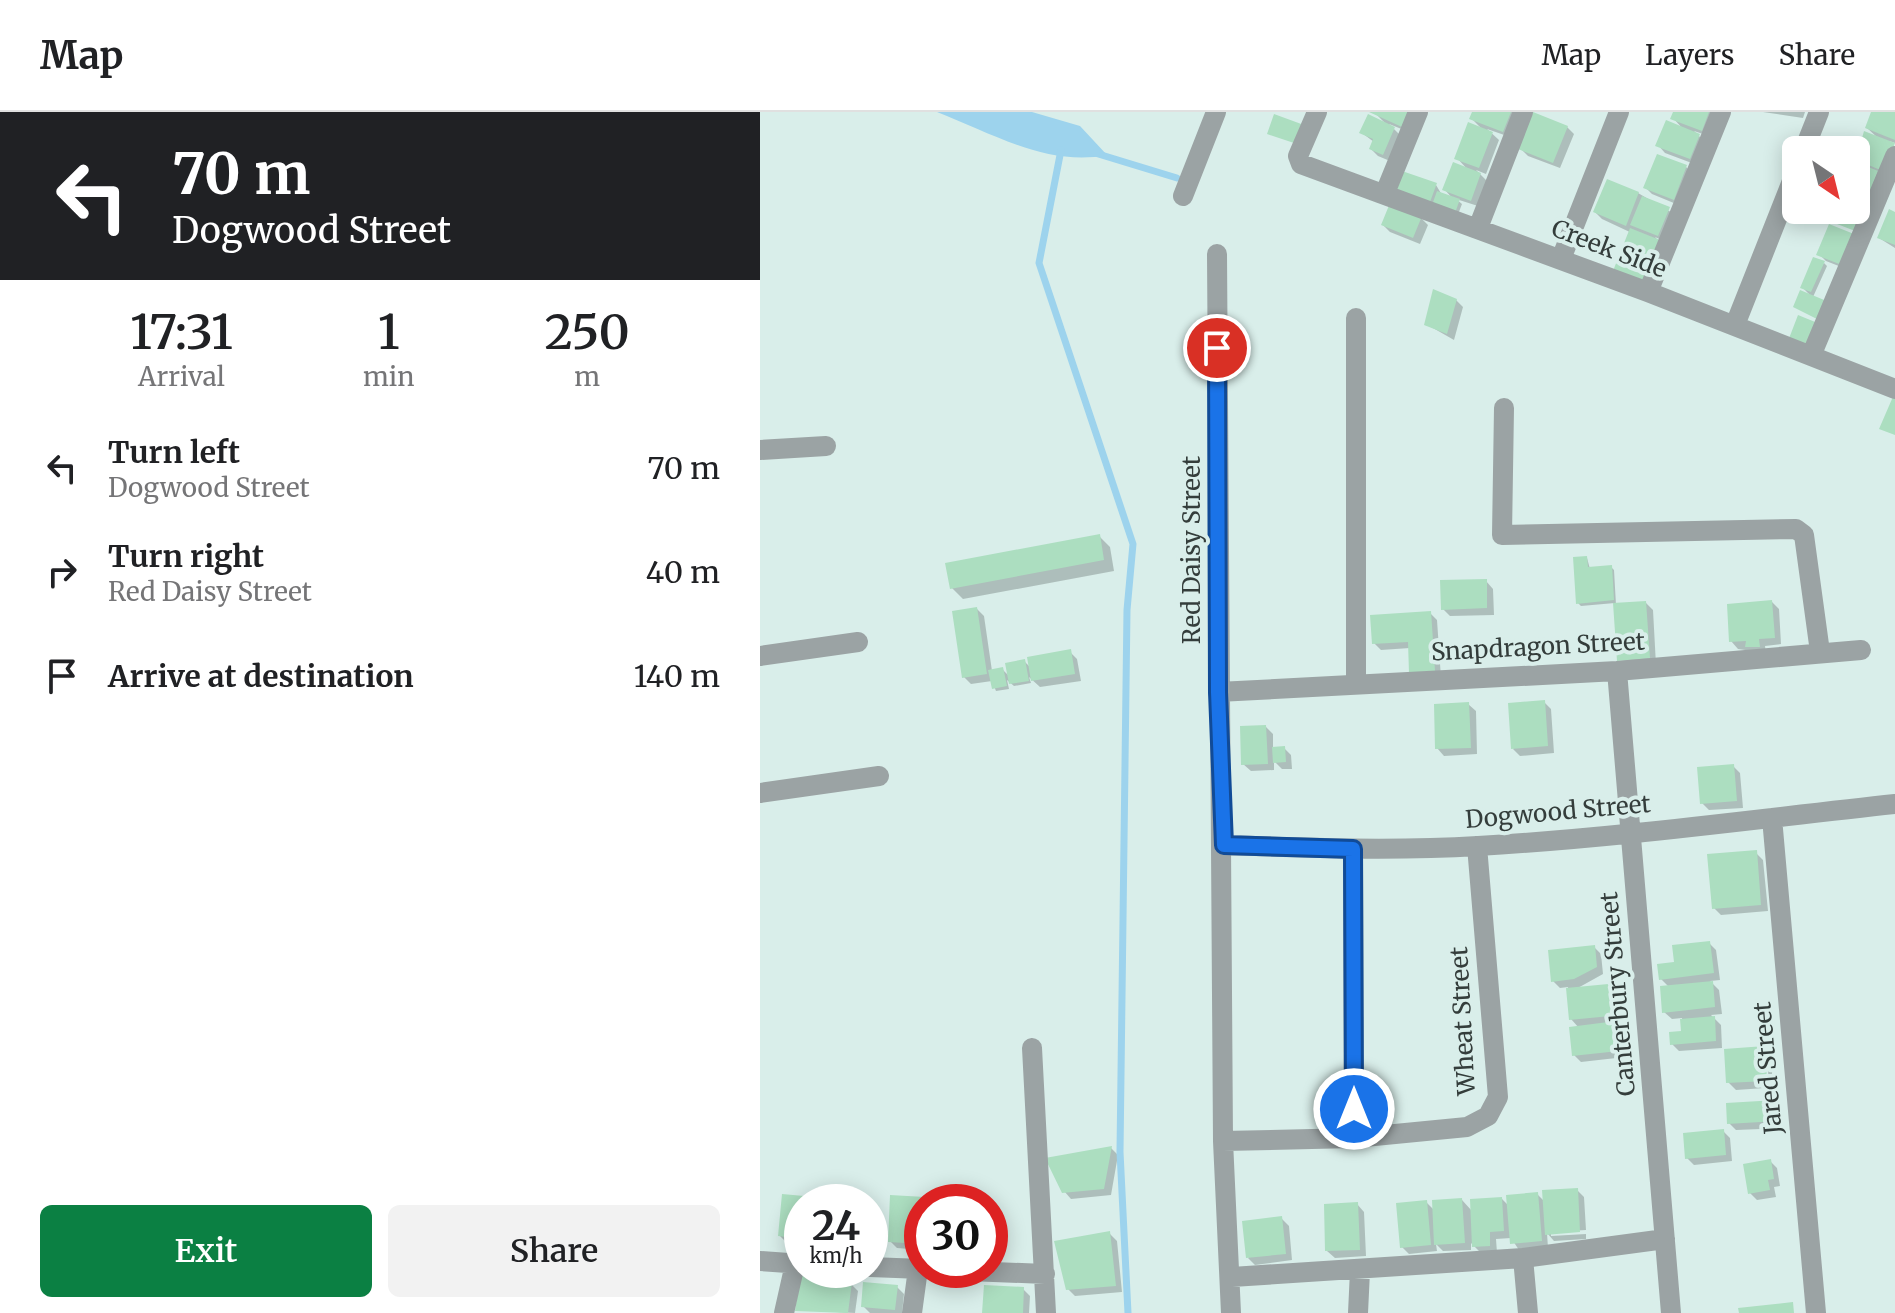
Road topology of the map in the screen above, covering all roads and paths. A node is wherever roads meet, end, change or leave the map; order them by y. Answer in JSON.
{"nodes":[{"id":1,"x":1216,"y":112,"type":"edge"},
{"id":2,"x":1317,"y":112,"type":"edge"},
{"id":3,"x":1418,"y":112,"type":"edge"},
{"id":4,"x":1523,"y":112,"type":"edge"},
{"id":5,"x":1619,"y":112,"type":"edge"},
{"id":6,"x":1721,"y":112,"type":"edge"},
{"id":7,"x":1819,"y":112,"type":"edge"},
{"id":8,"x":1810,"y":136,"type":"edge"},
{"id":9,"x":1895,"y":156,"type":"edge"},
{"id":10,"x":1385,"y":193,"type":"junction"},
{"id":11,"x":1183,"y":196,"type":"dead end"},
{"id":12,"x":1782,"y":206,"type":"edge"},
{"id":13,"x":1478,"y":228,"type":"junction"},
{"id":14,"x":1217,"y":254,"type":"dead end"},
{"id":15,"x":1561,"y":259,"type":"junction"},
{"id":16,"x":1648,"y":292,"type":"junction"},
{"id":17,"x":1356,"y":318,"type":"dead end"},
{"id":18,"x":1735,"y":325,"type":"junction"},
{"id":19,"x":1811,"y":356,"type":"junction"},
{"id":20,"x":1895,"y":389,"type":"edge"},
{"id":21,"x":1504,"y":408,"type":"dead end"},
{"id":22,"x":826,"y":446,"type":"dead end"},
{"id":23,"x":760,"y":450,"type":"edge"},
{"id":24,"x":858,"y":642,"type":"dead end"},
{"id":25,"x":1861,"y":650,"type":"dead end"},
{"id":26,"x":1820,"y":652,"type":"junction"},
{"id":27,"x":760,"y":656,"type":"edge"},
{"id":28,"x":1617,"y":671,"type":"junction"},
{"id":29,"x":1356,"y":683,"type":"junction"},
{"id":30,"x":1218,"y":692,"type":"junction"},
{"id":31,"x":879,"y":776,"type":"dead end"},
{"id":32,"x":760,"y":793,"type":"edge"},
{"id":33,"x":1895,"y":804,"type":"edge"},
{"id":34,"x":1772,"y":818,"type":"junction"},
{"id":35,"x":1630,"y":834,"type":"junction"},
{"id":36,"x":1224,"y":845,"type":"junction"},
{"id":37,"x":1477,"y":846,"type":"junction"},
{"id":38,"x":1353,"y":849,"type":"junction"},
{"id":39,"x":1032,"y":1048,"type":"dead end"},
{"id":40,"x":1354,"y":1138,"type":"junction"},
{"id":41,"x":1223,"y":1141,"type":"junction"},
{"id":42,"x":1665,"y":1239,"type":"junction"},
{"id":43,"x":1523,"y":1258,"type":"junction"},
{"id":44,"x":760,"y":1261,"type":"edge"},
{"id":45,"x":784,"y":1263,"type":"edge"},
{"id":46,"x":1360,"y":1271,"type":"junction"},
{"id":47,"x":1008,"y":1273,"type":"edge"},
{"id":48,"x":1045,"y":1274,"type":"junction"},
{"id":49,"x":1232,"y":1277,"type":"junction"},
{"id":50,"x":792,"y":1288,"type":"edge"},
{"id":51,"x":917,"y":1288,"type":"edge"},
{"id":52,"x":784,"y":1313,"type":"edge"},
{"id":53,"x":912,"y":1313,"type":"edge"},
{"id":54,"x":1046,"y":1313,"type":"edge"},
{"id":55,"x":1231,"y":1313,"type":"edge"},
{"id":56,"x":1358,"y":1313,"type":"edge"},
{"id":57,"x":1528,"y":1313,"type":"edge"},
{"id":58,"x":1671,"y":1313,"type":"edge"},
{"id":59,"x":1816,"y":1313,"type":"edge"}],
"edges":[{"from":1,"to":11,"type":"street"},
{"from":2,"to":10,"type":"street","name":"Creek Side"},
{"from":3,"to":10,"type":"street"},
{"from":4,"to":13,"type":"street"},
{"from":5,"to":15,"type":"street"},
{"from":6,"to":16,"type":"street"},
{"from":7,"to":8,"type":"street"},
{"from":9,"to":19,"type":"street"},
{"from":10,"to":13,"type":"street","name":"Creek Side"},
{"from":12,"to":18,"type":"street"},
{"from":13,"to":15,"type":"street","name":"Creek Side"},
{"from":14,"to":30,"type":"street","name":"Red Daisy Street"},
{"from":15,"to":16,"type":"street","name":"Creek Side"},
{"from":16,"to":18,"type":"street","name":"Creek Side"},
{"from":17,"to":29,"type":"street"},
{"from":18,"to":19,"type":"street","name":"Creek Side"},
{"from":19,"to":20,"type":"street","name":"Creek Side"},
{"from":21,"to":26,"type":"street"},
{"from":22,"to":23,"type":"street"},
{"from":24,"to":27,"type":"street"},
{"from":25,"to":26,"type":"street","name":"Snapdragon Street"},
{"from":26,"to":28,"type":"street","name":"Snapdragon Street"},
{"from":28,"to":29,"type":"street","name":"Snapdragon Street"},
{"from":28,"to":35,"type":"street","name":"Canterbury Street"},
{"from":29,"to":30,"type":"street","name":"Snapdragon Street"},
{"from":30,"to":36,"type":"street","name":"Red Daisy Street"},
{"from":31,"to":32,"type":"street"},
{"from":33,"to":34,"type":"street","name":"Dogwood Street"},
{"from":34,"to":35,"type":"street","name":"Dogwood Street"},
{"from":34,"to":59,"type":"street","name":"Jared Street"},
{"from":35,"to":37,"type":"street","name":"Dogwood Street"},
{"from":35,"to":42,"type":"street","name":"Canterbury Street"},
{"from":36,"to":38,"type":"street","name":"Dogwood Street"},
{"from":36,"to":41,"type":"street","name":"Red Daisy Street"},
{"from":37,"to":38,"type":"street","name":"Dogwood Street"},
{"from":37,"to":40,"type":"street","name":"Wheat Street"},
{"from":38,"to":40,"type":"street"},
{"from":39,"to":48,"type":"street"},
{"from":40,"to":41,"type":"street","name":"Wheat Street"},
{"from":41,"to":49,"type":"street","name":"Red Daisy Street"},
{"from":42,"to":43,"type":"street"},
{"from":42,"to":58,"type":"street","name":"Canterbury Street"},
{"from":43,"to":46,"type":"street"},
{"from":43,"to":57,"type":"street"},
{"from":44,"to":45,"type":"street"},
{"from":46,"to":49,"type":"street"},
{"from":46,"to":56,"type":"street"},
{"from":47,"to":48,"type":"street"},
{"from":48,"to":54,"type":"street"},
{"from":49,"to":55,"type":"street","name":"Red Daisy Street"},
{"from":50,"to":52,"type":"street"},
{"from":51,"to":53,"type":"street"}]}
